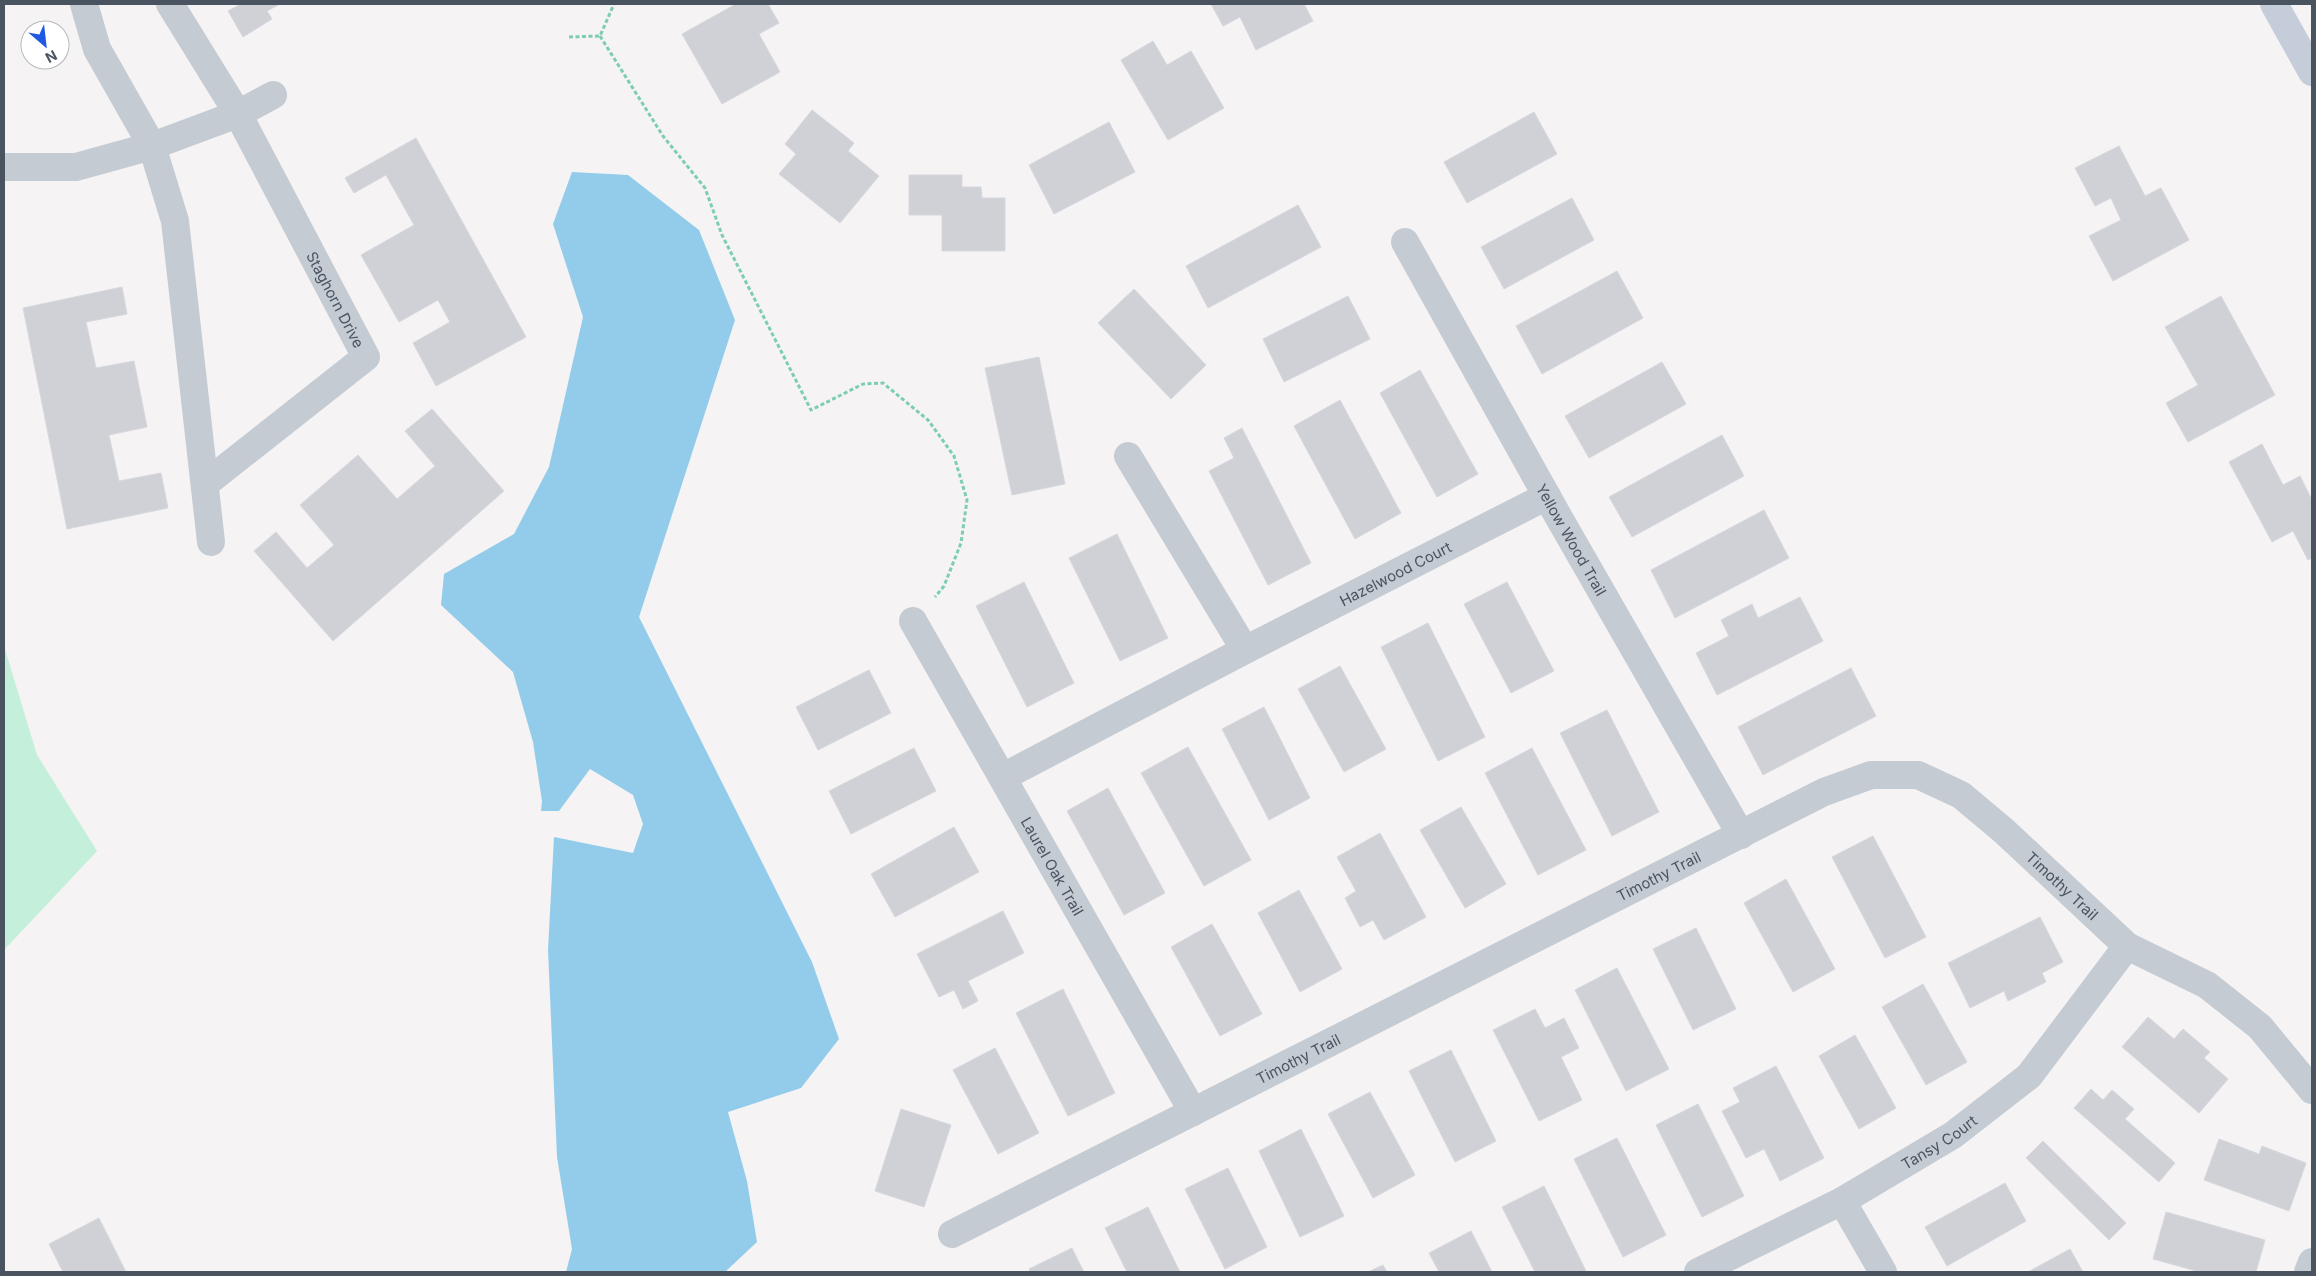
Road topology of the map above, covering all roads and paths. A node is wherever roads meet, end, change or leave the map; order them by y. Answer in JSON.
{"nodes":[{"id":1,"x":84,"y":4,"type":"edge"},
{"id":2,"x":170,"y":4,"type":"edge"},
{"id":3,"x":614,"y":4,"type":"edge"},
{"id":4,"x":2274,"y":4,"type":"edge"},
{"id":5,"x":600,"y":36,"type":"junction"},
{"id":6,"x":569,"y":37,"type":"dead end"},
{"id":7,"x":2312,"y":72,"type":"edge"},
{"id":8,"x":273,"y":95,"type":"dead end"},
{"id":9,"x":238,"y":114,"type":"junction"},
{"id":10,"x":152,"y":146,"type":"junction"},
{"id":11,"x":4,"y":167,"type":"edge"},
{"id":12,"x":1405,"y":242,"type":"dead end"},
{"id":13,"x":1128,"y":456,"type":"dead end"},
{"id":14,"x":205,"y":484,"type":"junction"},
{"id":15,"x":1547,"y":496,"type":"junction"},
{"id":16,"x":211,"y":542,"type":"dead end"},
{"id":17,"x":913,"y":621,"type":"joint"},
{"id":18,"x":1245,"y":650,"type":"junction"},
{"id":19,"x":1003,"y":777,"type":"junction"},
{"id":20,"x":1741,"y":835,"type":"junction"},
{"id":21,"x":2126,"y":946,"type":"junction"},
{"id":22,"x":2312,"y":1090,"type":"edge"},
{"id":23,"x":1193,"y":1112,"type":"junction"},
{"id":24,"x":1842,"y":1201,"type":"junction"},
{"id":25,"x":952,"y":1234,"type":"dead end"},
{"id":26,"x":2312,"y":1262,"type":"edge"},
{"id":27,"x":1698,"y":1272,"type":"edge"},
{"id":28,"x":1883,"y":1272,"type":"edge"},
{"id":29,"x":2308,"y":1272,"type":"edge"}],
"edges":[{"from":1,"to":10,"type":"street"},
{"from":2,"to":9,"type":"street","name":"Staghorn Drive"},
{"from":3,"to":5,"type":"path"},
{"from":4,"to":7,"type":"main road"},
{"from":5,"to":6,"type":"path"},
{"from":5,"to":17,"type":"path"},
{"from":8,"to":9,"type":"street"},
{"from":9,"to":10,"type":"street"},
{"from":9,"to":14,"type":"street","name":"Staghorn Drive"},
{"from":10,"to":11,"type":"street"},
{"from":10,"to":14,"type":"street"},
{"from":12,"to":15,"type":"street","name":"Yellow Wood Trail"},
{"from":13,"to":18,"type":"street"},
{"from":14,"to":16,"type":"street"},
{"from":15,"to":18,"type":"street","name":"Hazelwood Court"},
{"from":15,"to":20,"type":"street","name":"Yellow Wood Trail"},
{"from":17,"to":19,"type":"street","name":"Laurel Oak Trail"},
{"from":18,"to":19,"type":"street","name":"Hazelwood Court"},
{"from":19,"to":23,"type":"street","name":"Laurel Oak Trail"},
{"from":20,"to":21,"type":"street","name":"Timothy Trail"},
{"from":20,"to":23,"type":"street","name":"Timothy Trail"},
{"from":21,"to":22,"type":"street","name":"Timothy Trail"},
{"from":21,"to":24,"type":"street","name":"Tansy Court"},
{"from":23,"to":25,"type":"street","name":"Timothy Trail"},
{"from":24,"to":27,"type":"street","name":"Tansy Court"},
{"from":24,"to":28,"type":"street"},
{"from":26,"to":29,"type":"street"}]}
